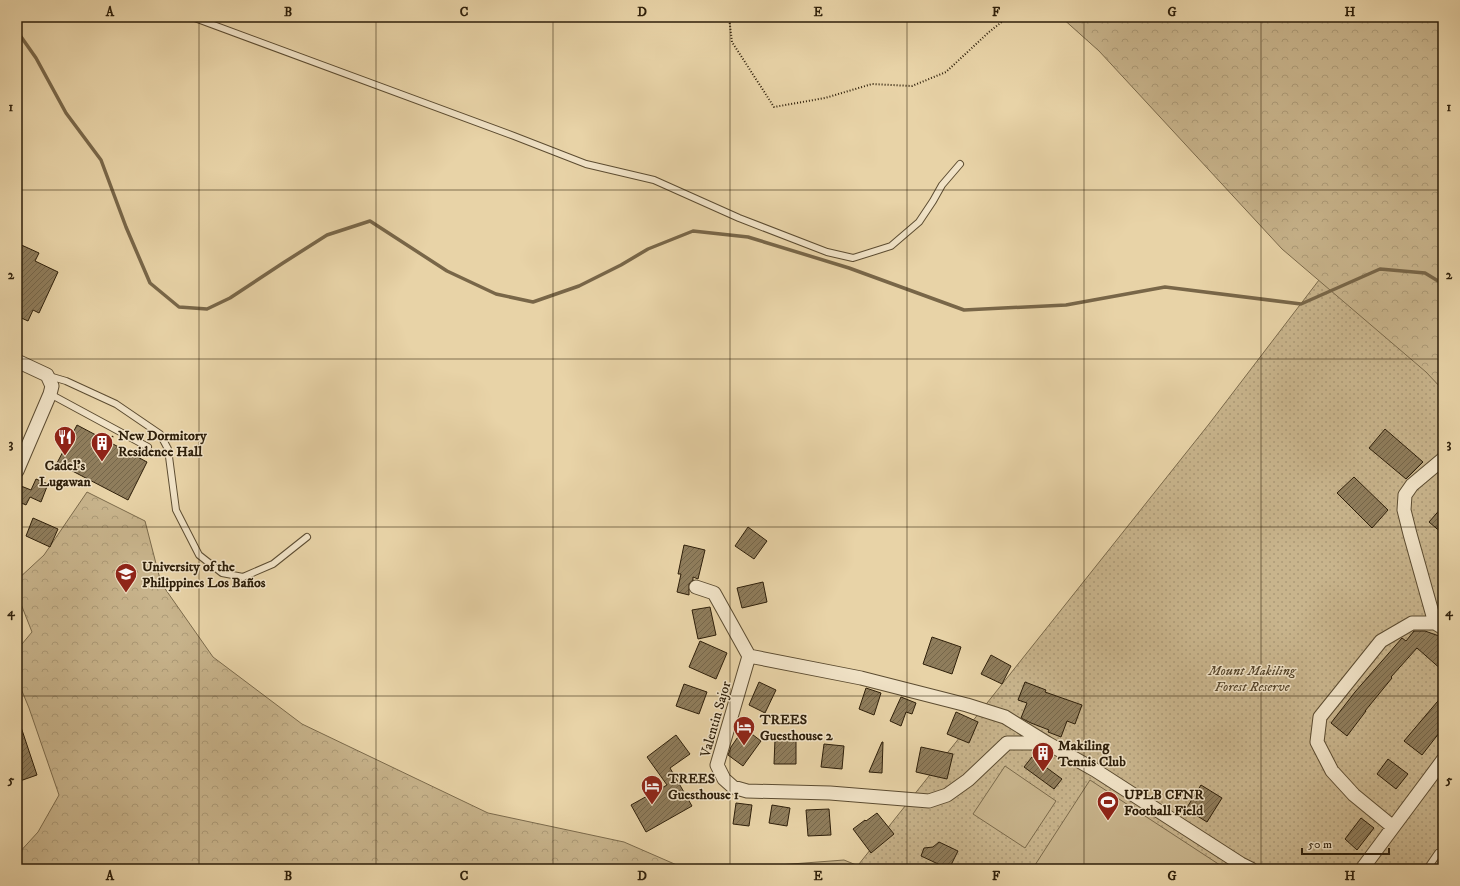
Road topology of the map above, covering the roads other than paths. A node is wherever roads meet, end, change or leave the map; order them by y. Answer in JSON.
{"nodes":[{"id":1,"x":192,"y":17,"type":"edge"},
{"id":2,"x":960,"y":164,"type":"dead end"},
{"id":3,"x":17,"y":361,"type":"edge"},
{"id":4,"x":47,"y":375,"type":"junction"},
{"id":5,"x":50,"y":394,"type":"junction"},
{"id":6,"x":148,"y":447,"type":"dead end"},
{"id":7,"x":1443,"y":459,"type":"edge"},
{"id":8,"x":17,"y":471,"type":"edge"},
{"id":9,"x":307,"y":538,"type":"dead end"},
{"id":10,"x":696,"y":587,"type":"dead end"},
{"id":11,"x":1439,"y":626,"type":"edge"},
{"id":12,"x":749,"y":656,"type":"junction"},
{"id":13,"x":1047,"y":743,"type":"junction"},
{"id":14,"x":1443,"y":760,"type":"edge"},
{"id":15,"x":1393,"y":827,"type":"junction"},
{"id":16,"x":1438,"y":853,"type":"dead end"},
{"id":17,"x":1250,"y":869,"type":"edge"},
{"id":18,"x":1362,"y":869,"type":"edge"},
{"id":19,"x":1427,"y":869,"type":"edge"}],
"edges":[{"from":1,"to":2,"type":"lane"},
{"from":3,"to":4,"type":"street"},
{"from":4,"to":5,"type":"street"},
{"from":4,"to":9,"type":"lane"},
{"from":5,"to":6,"type":"lane"},
{"from":5,"to":8,"type":"street"},
{"from":7,"to":11,"type":"street"},
{"from":10,"to":12,"type":"street"},
{"from":11,"to":15,"type":"street"},
{"from":12,"to":13,"type":"street","name":"Valentin Sajor"},
{"from":12,"to":13,"type":"street","name":"Valentin Sajor"},
{"from":13,"to":17,"type":"street","name":"Valentin Sajor"},
{"from":14,"to":15,"type":"street"},
{"from":15,"to":18,"type":"street"},
{"from":16,"to":19,"type":"lane"}]}
